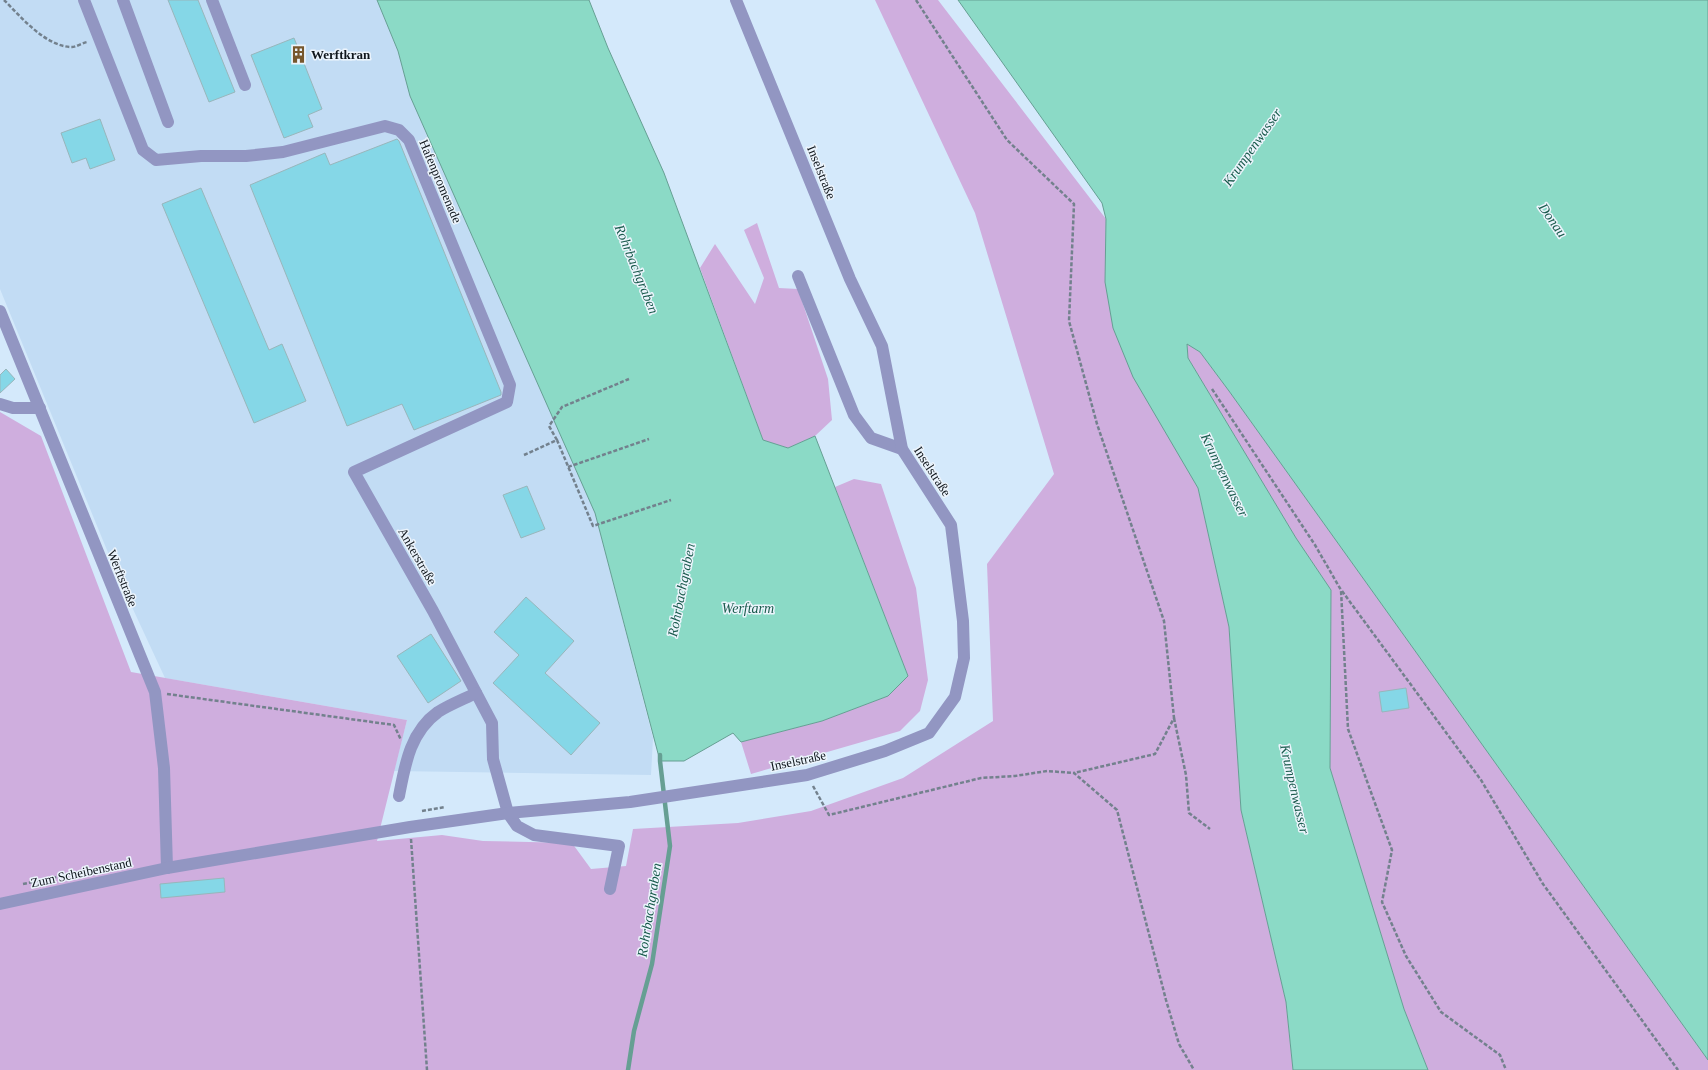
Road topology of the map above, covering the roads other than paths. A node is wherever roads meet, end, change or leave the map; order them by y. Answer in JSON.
{"nodes":[{"id":1,"x":84,"y":0,"type":"edge"},
{"id":2,"x":123,"y":0,"type":"edge"},
{"id":3,"x":212,"y":0,"type":"edge"},
{"id":4,"x":736,"y":0,"type":"edge"},
{"id":5,"x":245,"y":85,"type":"dead end"},
{"id":6,"x":168,"y":122,"type":"dead end"},
{"id":7,"x":798,"y":276,"type":"dead end"},
{"id":8,"x":0,"y":311,"type":"edge"},
{"id":9,"x":507,"y":402,"type":"joint"},
{"id":10,"x":0,"y":404,"type":"edge"},
{"id":11,"x":40,"y":408,"type":"junction"},
{"id":12,"x":902,"y":449,"type":"junction"},
{"id":13,"x":476,"y":693,"type":"junction"},
{"id":14,"x":399,"y":796,"type":"dead end"},
{"id":15,"x":508,"y":813,"type":"junction"},
{"id":16,"x":167,"y":868,"type":"junction"},
{"id":17,"x":610,"y":889,"type":"dead end"},
{"id":18,"x":0,"y":904,"type":"edge"}],
"edges":[{"from":1,"to":9,"type":"street","name":"Hafenpromenade"},
{"from":2,"to":6,"type":"street"},
{"from":3,"to":5,"type":"street"},
{"from":4,"to":12,"type":"street","name":"Inselstraße"},
{"from":7,"to":12,"type":"street"},
{"from":8,"to":11,"type":"street","name":"Werftstraße"},
{"from":9,"to":13,"type":"street","name":"Ankerstraße"},
{"from":10,"to":11,"type":"street"},
{"from":11,"to":16,"type":"street","name":"Werftstraße"},
{"from":12,"to":15,"type":"street","name":"Inselstraße"},
{"from":13,"to":14,"type":"street"},
{"from":13,"to":15,"type":"street","name":"Ankerstraße"},
{"from":15,"to":16,"type":"street","name":"Zum Scheibenstand"},
{"from":15,"to":17,"type":"street"},
{"from":16,"to":18,"type":"street","name":"Zum Scheibenstand"}]}
